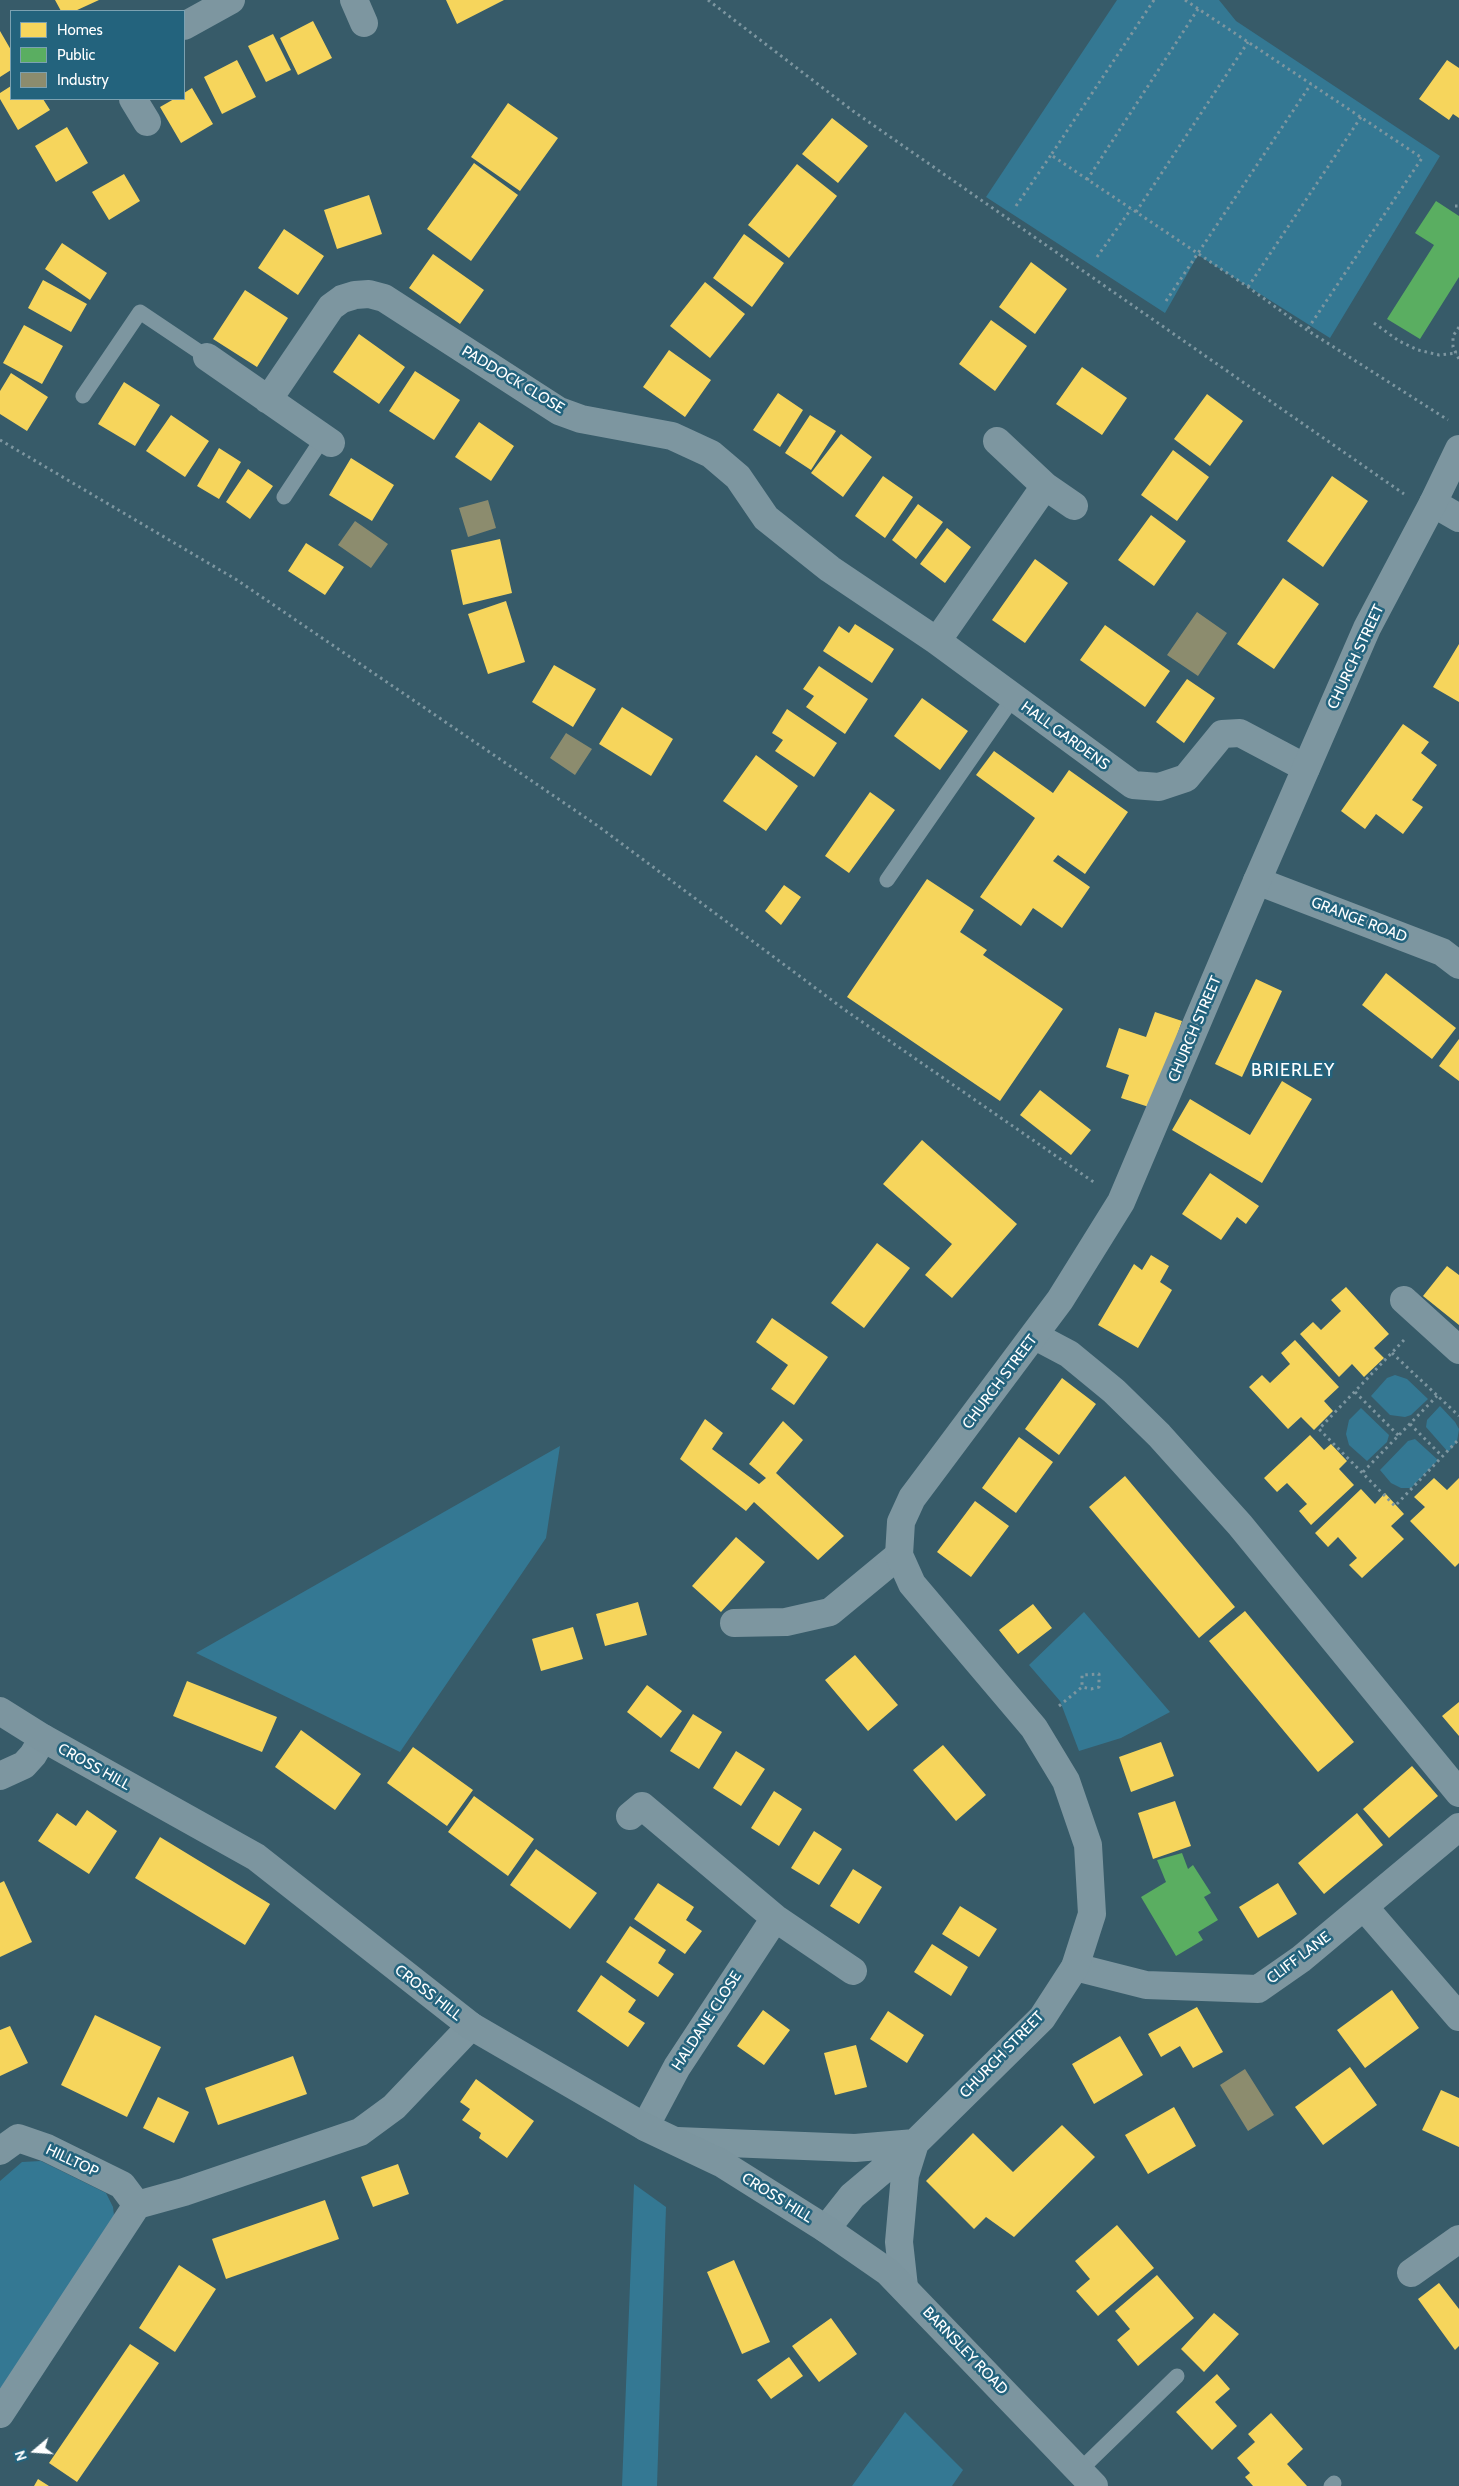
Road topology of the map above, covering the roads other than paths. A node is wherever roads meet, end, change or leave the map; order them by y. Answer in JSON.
{"nodes":[{"id":1,"x":231,"y":0,"type":"edge"},
{"id":2,"x":185,"y":25,"type":"edge"},
{"id":3,"x":134,"y":100,"type":"edge"},
{"id":4,"x":148,"y":122,"type":"dead end"},
{"id":5,"x":207,"y":357,"type":"joint"},
{"id":6,"x":83,"y":396,"type":"dead end"},
{"id":7,"x":268,"y":400,"type":"junction"},
{"id":8,"x":327,"y":440,"type":"joint"},
{"id":9,"x":997,"y":441,"type":"dead end"},
{"id":10,"x":1459,"y":449,"type":"edge"},
{"id":11,"x":1046,"y":486,"type":"junction"},
{"id":12,"x":284,"y":497,"type":"dead end"},
{"id":13,"x":1074,"y":506,"type":"dead end"},
{"id":14,"x":1431,"y":508,"type":"junction"},
{"id":15,"x":1459,"y":518,"type":"edge"},
{"id":16,"x":830,"y":569,"type":"joint"},
{"id":17,"x":937,"y":641,"type":"junction"},
{"id":18,"x":1013,"y":698,"type":"junction"},
{"id":19,"x":1306,"y":768,"type":"junction"},
{"id":20,"x":887,"y":880,"type":"dead end"},
{"id":21,"x":1257,"y":881,"type":"junction"},
{"id":22,"x":1459,"y":965,"type":"edge"},
{"id":23,"x":1404,"y":1300,"type":"dead end"},
{"id":24,"x":1035,"y":1336,"type":"junction"},
{"id":25,"x":1459,"y":1350,"type":"edge"},
{"id":26,"x":899,"y":1555,"type":"junction"},
{"id":27,"x":734,"y":1623,"type":"dead end"},
{"id":28,"x":0,"y":1710,"type":"edge"},
{"id":29,"x":43,"y":1738,"type":"junction"},
{"id":30,"x":0,"y":1776,"type":"edge"},
{"id":31,"x":1459,"y":1792,"type":"edge"},
{"id":32,"x":630,"y":1816,"type":"dead end"},
{"id":33,"x":1459,"y":1828,"type":"edge"},
{"id":34,"x":1364,"y":1907,"type":"junction"},
{"id":35,"x":775,"y":1918,"type":"junction"},
{"id":36,"x":1075,"y":1967,"type":"junction"},
{"id":37,"x":852,"y":1971,"type":"dead end"},
{"id":38,"x":1459,"y":2017,"type":"edge"},
{"id":39,"x":471,"y":2026,"type":"junction"},
{"id":40,"x":645,"y":2127,"type":"junction"},
{"id":41,"x":676,"y":2141,"type":"junction"},
{"id":42,"x":915,"y":2143,"type":"junction"},
{"id":43,"x":0,"y":2151,"type":"edge"},
{"id":44,"x":138,"y":2205,"type":"junction"},
{"id":45,"x":826,"y":2228,"type":"junction"},
{"id":46,"x":1459,"y":2239,"type":"edge"},
{"id":47,"x":1411,"y":2273,"type":"dead end"},
{"id":48,"x":904,"y":2287,"type":"junction"},
{"id":49,"x":1178,"y":2376,"type":"dead end"},
{"id":50,"x":0,"y":2414,"type":"edge"},
{"id":51,"x":1087,"y":2481,"type":"edge"}],
"edges":[{"from":1,"to":2,"type":"street"},
{"from":3,"to":4,"type":"street"},
{"from":5,"to":6,"type":"lane"},
{"from":5,"to":7,"type":"street"},
{"from":7,"to":8,"type":"street"},
{"from":7,"to":16,"type":"street","name":"PADDOCK CLOSE"},
{"from":8,"to":12,"type":"lane"},
{"from":9,"to":11,"type":"street"},
{"from":10,"to":14,"type":"street","name":"CHURCH STREET"},
{"from":11,"to":13,"type":"street"},
{"from":11,"to":17,"type":"street"},
{"from":14,"to":15,"type":"street"},
{"from":14,"to":19,"type":"street","name":"CHURCH STREET"},
{"from":16,"to":17,"type":"street","name":"HALL GARDENS"},
{"from":17,"to":18,"type":"street","name":"HALL GARDENS"},
{"from":18,"to":19,"type":"street","name":"HALL GARDENS"},
{"from":18,"to":20,"type":"lane"},
{"from":19,"to":21,"type":"street","name":"CHURCH STREET"},
{"from":21,"to":22,"type":"street","name":"GRANGE ROAD"},
{"from":21,"to":24,"type":"street","name":"CHURCH STREET"},
{"from":23,"to":25,"type":"street"},
{"from":24,"to":26,"type":"street","name":"CHURCH STREET"},
{"from":24,"to":31,"type":"street"},
{"from":26,"to":27,"type":"street"},
{"from":26,"to":36,"type":"street","name":"CHURCH STREET"},
{"from":28,"to":29,"type":"highway"},
{"from":29,"to":30,"type":"street"},
{"from":29,"to":39,"type":"highway","name":"CROSS HILL"},
{"from":32,"to":35,"type":"street"},
{"from":33,"to":34,"type":"street","name":"CLIFF LANE"},
{"from":34,"to":36,"type":"street","name":"CLIFF LANE"},
{"from":34,"to":38,"type":"street"},
{"from":35,"to":37,"type":"street"},
{"from":35,"to":40,"type":"street","name":"HALDANE CLOSE"},
{"from":36,"to":42,"type":"street","name":"CHURCH STREET"},
{"from":39,"to":40,"type":"highway","name":"CROSS HILL"},
{"from":39,"to":44,"type":"street"},
{"from":40,"to":41,"type":"highway","name":"CROSS HILL"},
{"from":41,"to":42,"type":"street"},
{"from":41,"to":45,"type":"highway","name":"CROSS HILL"},
{"from":42,"to":45,"type":"street","name":"CHURCH STREET"},
{"from":42,"to":48,"type":"street"},
{"from":43,"to":44,"type":"street","name":"HILLTOP"},
{"from":44,"to":50,"type":"street"},
{"from":45,"to":48,"type":"highway","name":"BARNSLEY ROAD"},
{"from":46,"to":47,"type":"street"},
{"from":48,"to":51,"type":"highway","name":"BARNSLEY ROAD"},
{"from":49,"to":51,"type":"lane"}]}
